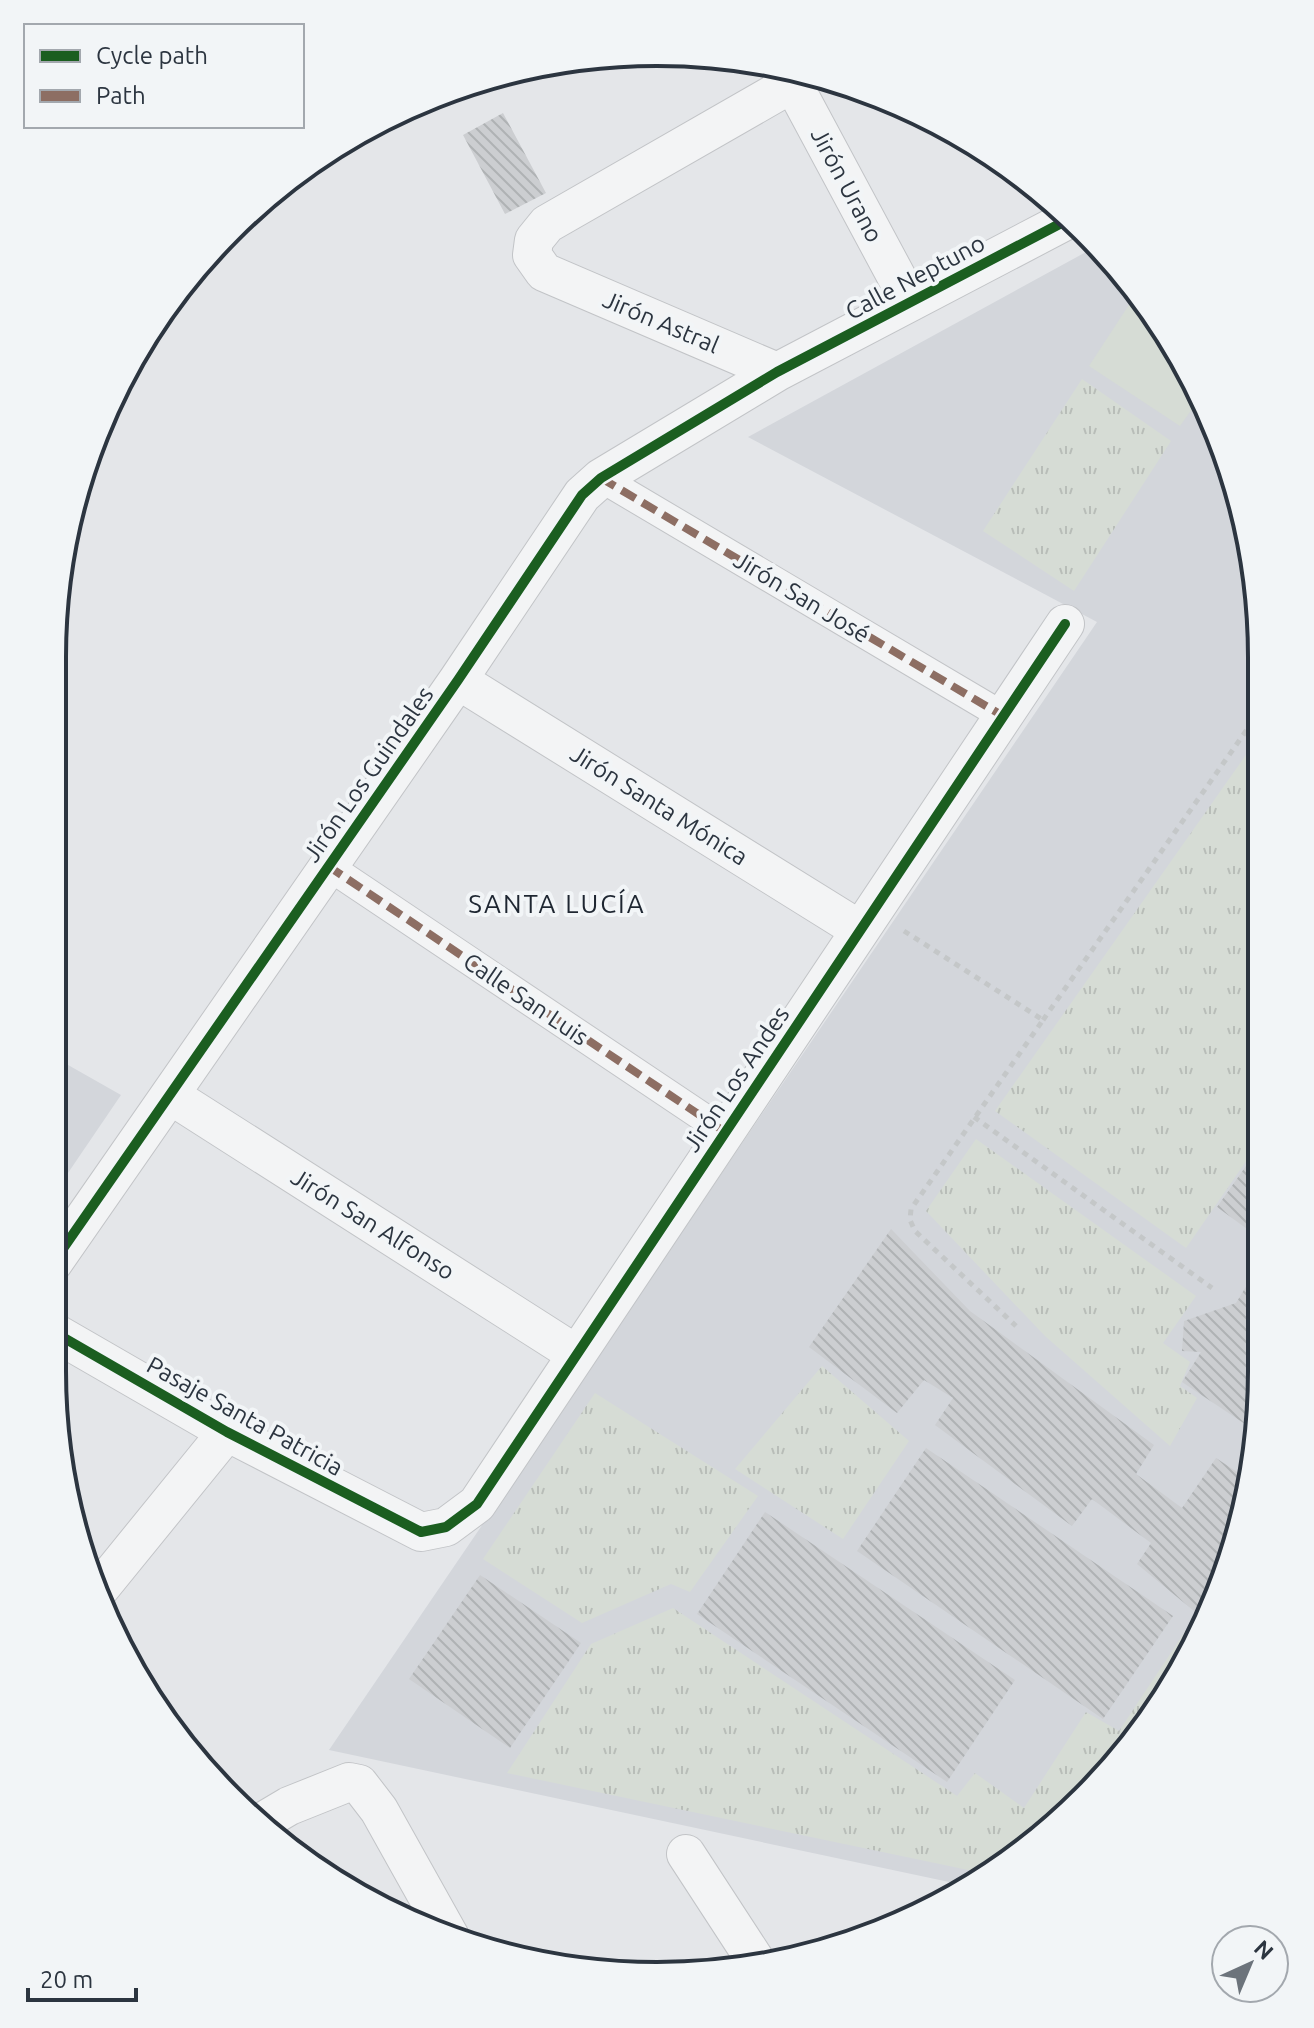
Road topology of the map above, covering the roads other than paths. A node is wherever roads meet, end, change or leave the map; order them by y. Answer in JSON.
{"nodes":[{"id":1,"x":783,"y":80,"type":"edge"},
{"id":2,"x":792,"y":82,"type":"edge"},
{"id":3,"x":1059,"y":224,"type":"edge"},
{"id":4,"x":910,"y":302,"type":"junction"},
{"id":5,"x":777,"y":372,"type":"junction"},
{"id":6,"x":601,"y":478,"type":"junction"},
{"id":7,"x":1065,"y":624,"type":"dead end"},
{"id":8,"x":458,"y":680,"type":"junction"},
{"id":9,"x":1003,"y":716,"type":"junction"},
{"id":10,"x":328,"y":866,"type":"junction"},
{"id":11,"x":866,"y":921,"type":"junction"},
{"id":12,"x":170,"y":1095,"type":"junction"},
{"id":13,"x":725,"y":1132,"type":"junction"},
{"id":14,"x":66,"y":1244,"type":"edge"},
{"id":15,"x":66,"y":1339,"type":"edge"},
{"id":16,"x":576,"y":1354,"type":"junction"},
{"id":17,"x":227,"y":1432,"type":"junction"},
{"id":18,"x":421,"y":1532,"type":"joint"},
{"id":19,"x":105,"y":1582,"type":"edge"},
{"id":20,"x":270,"y":1817,"type":"edge"},
{"id":21,"x":686,"y":1854,"type":"dead end"},
{"id":22,"x":441,"y":1921,"type":"edge"},
{"id":23,"x":751,"y":1954,"type":"edge"}],
"edges":[{"from":1,"to":5,"type":"street","name":"Jirón Astral"},
{"from":2,"to":4,"type":"street","name":"Jirón Urano"},
{"from":3,"to":4,"type":"street","name":"Calle Neptuno"},
{"from":4,"to":5,"type":"street","name":"Calle Neptuno"},
{"from":5,"to":6,"type":"street","name":"Jirón Los Guindales"},
{"from":6,"to":8,"type":"street","name":"Jirón Los Guindales"},
{"from":6,"to":9,"type":"street","name":"Jirón San José"},
{"from":7,"to":9,"type":"street","name":"Jirón Los Andes"},
{"from":8,"to":10,"type":"street","name":"Jirón Los Guindales"},
{"from":8,"to":11,"type":"street","name":"Jirón Santa Mónica"},
{"from":9,"to":11,"type":"street","name":"Jirón Los Andes"},
{"from":10,"to":12,"type":"street","name":"Jirón Los Guindales"},
{"from":10,"to":13,"type":"street","name":"Calle San Luis"},
{"from":11,"to":13,"type":"street","name":"Jirón Los Andes"},
{"from":12,"to":14,"type":"street","name":"Jirón Los Guindales"},
{"from":12,"to":16,"type":"street","name":"Jirón San Alfonso"},
{"from":13,"to":16,"type":"street","name":"Jirón Los Andes"},
{"from":15,"to":17,"type":"street","name":"Pasaje Santa Patricia"},
{"from":16,"to":18,"type":"street","name":"Jirón Los Andes"},
{"from":17,"to":18,"type":"street","name":"Pasaje Santa Patricia"},
{"from":17,"to":19,"type":"street"},
{"from":20,"to":22,"type":"street"},
{"from":21,"to":23,"type":"street"}]}
